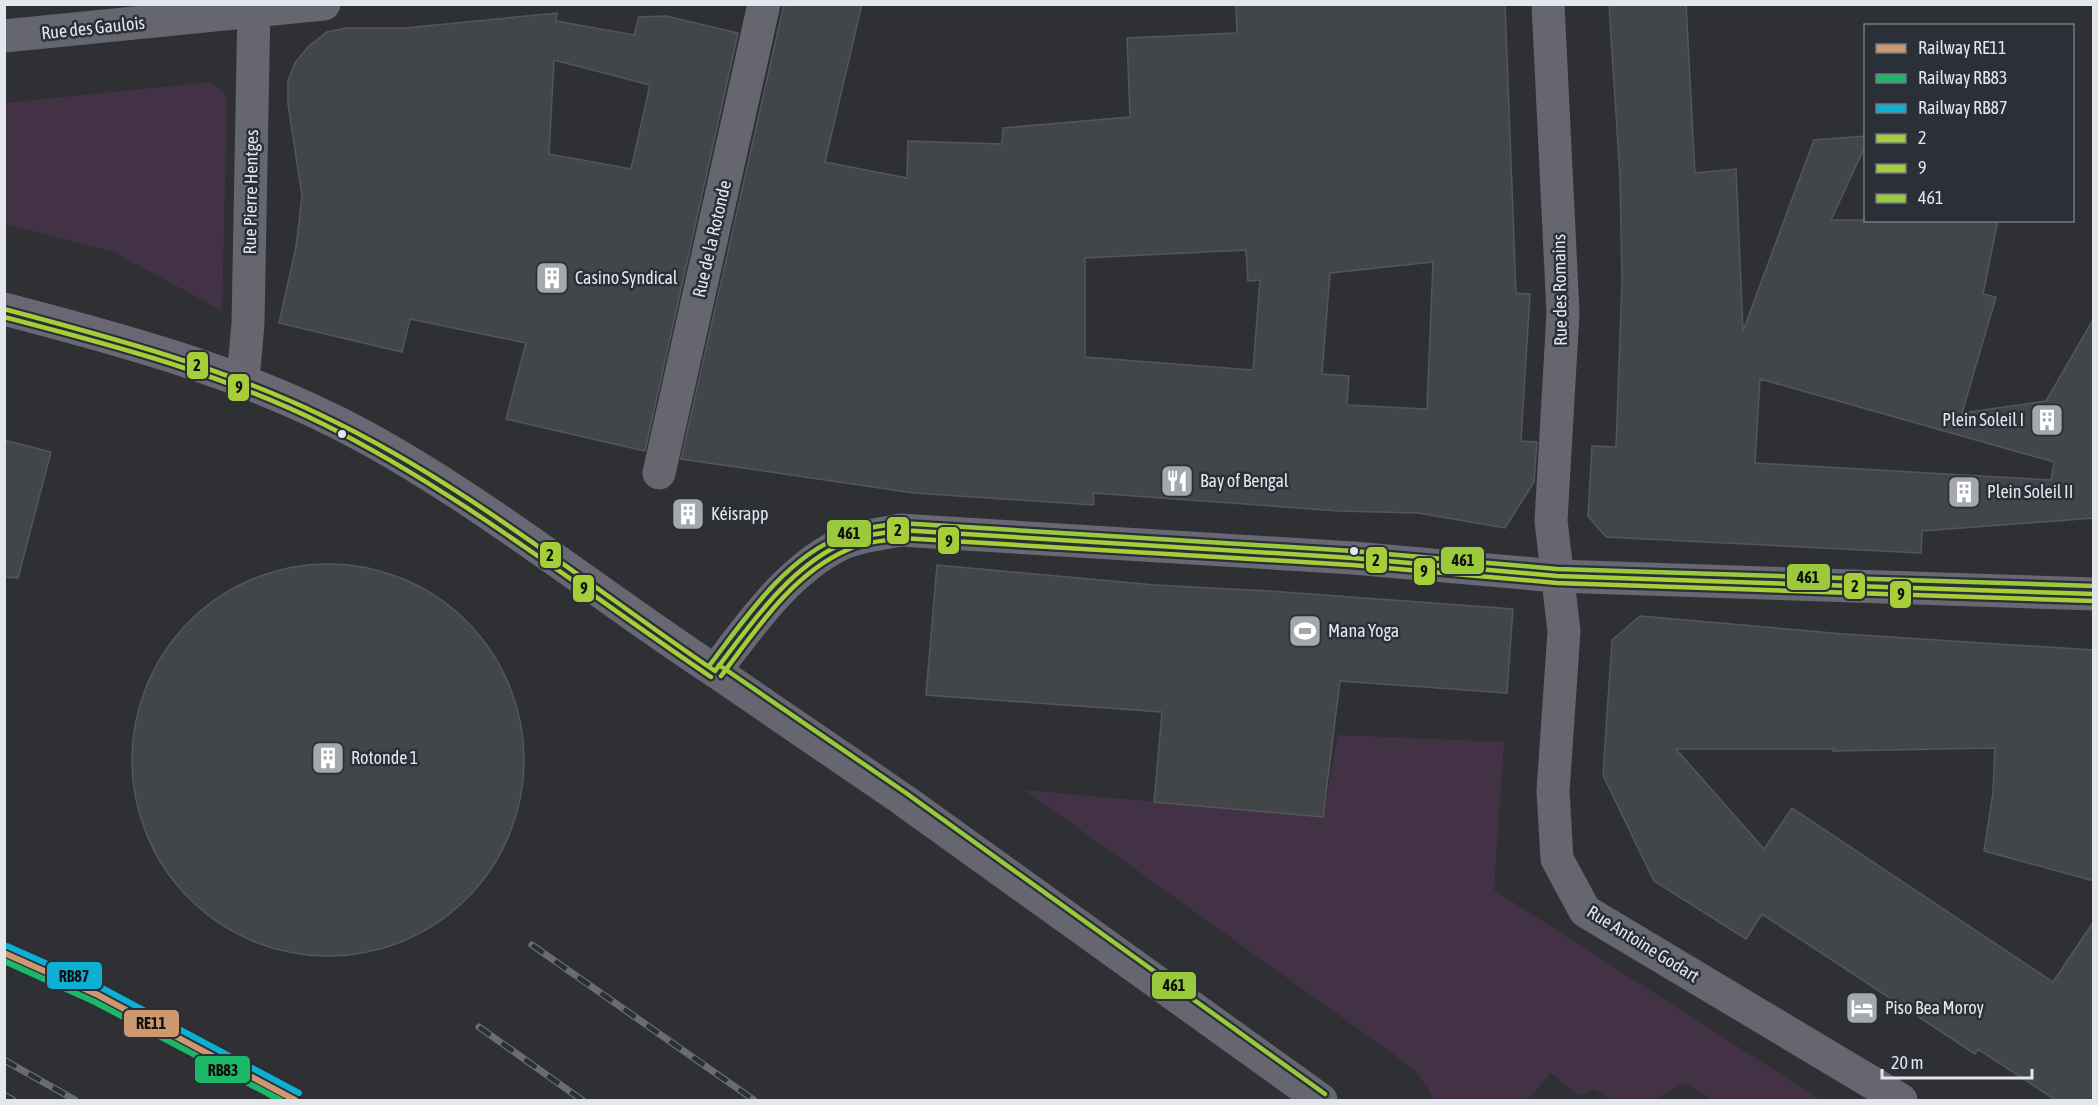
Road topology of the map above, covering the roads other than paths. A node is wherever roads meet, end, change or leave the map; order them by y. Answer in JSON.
{"nodes":[{"id":1,"x":324,"y":4,"type":"edge"},
{"id":2,"x":764,"y":4,"type":"edge"},
{"id":3,"x":1548,"y":4,"type":"edge"},
{"id":4,"x":255,"y":8,"type":"edge"},
{"id":5,"x":4,"y":36,"type":"edge"},
{"id":6,"x":4,"y":309,"type":"edge"},
{"id":7,"x":243,"y":379,"type":"junction"},
{"id":8,"x":659,"y":473,"type":"dead end"},
{"id":9,"x":1557,"y":576,"type":"junction"},
{"id":10,"x":2094,"y":594,"type":"edge"},
{"id":11,"x":714,"y":671,"type":"junction"},
{"id":12,"x":1320,"y":1101,"type":"edge"},
{"id":13,"x":1901,"y":1101,"type":"edge"}],
"edges":[{"from":1,"to":4,"type":"street","name":"Rue des Gaulois"},
{"from":2,"to":8,"type":"street","name":"Rue de la Rotonde"},
{"from":3,"to":9,"type":"street","name":"Rue des Romains"},
{"from":4,"to":5,"type":"street","name":"Rue des Gaulois"},
{"from":4,"to":7,"type":"street","name":"Rue Pierre Hentges"},
{"from":6,"to":7,"type":"main road"},
{"from":7,"to":11,"type":"main road"},
{"from":9,"to":10,"type":"main road"},
{"from":9,"to":11,"type":"main road"},
{"from":9,"to":13,"type":"street","name":"Rue Antoine Godart"},
{"from":11,"to":12,"type":"main road"}]}
